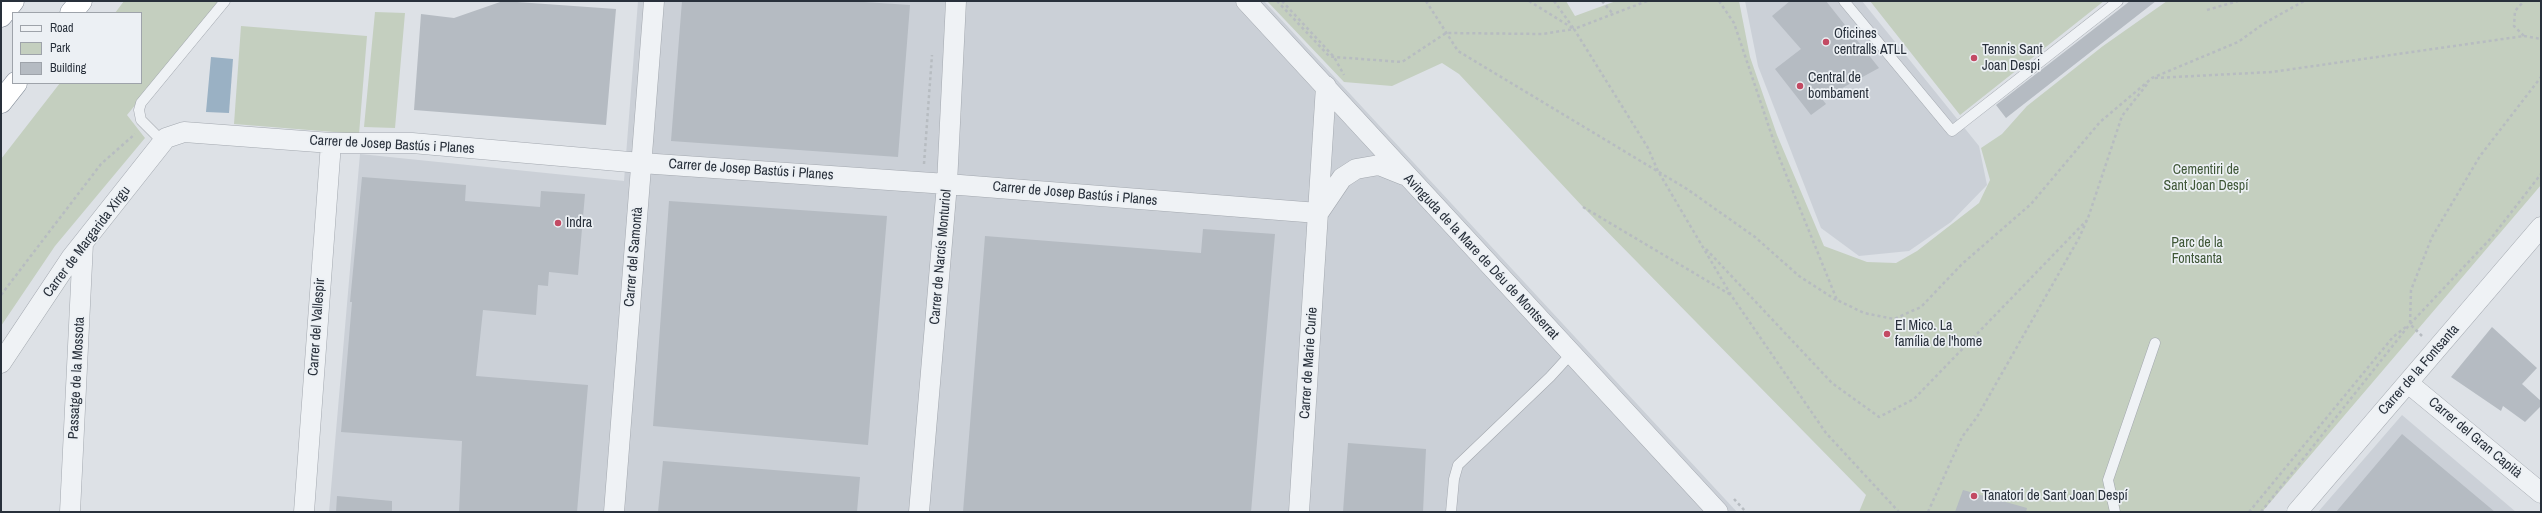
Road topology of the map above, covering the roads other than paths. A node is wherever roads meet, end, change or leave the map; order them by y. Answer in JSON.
{"nodes":[{"id":1,"x":13,"y":1,"type":"edge"},
{"id":2,"x":81,"y":1,"type":"edge"},
{"id":3,"x":225,"y":1,"type":"edge"},
{"id":4,"x":654,"y":1,"type":"edge"},
{"id":5,"x":956,"y":1,"type":"edge"},
{"id":6,"x":1246,"y":1,"type":"edge"},
{"id":7,"x":1844,"y":1,"type":"edge"},
{"id":8,"x":2118,"y":1,"type":"edge"},
{"id":9,"x":72,"y":12,"type":"edge"},
{"id":10,"x":1,"y":16,"type":"edge"},
{"id":11,"x":15,"y":84,"type":"edge"},
{"id":12,"x":1326,"y":86,"type":"junction"},
{"id":13,"x":1,"y":102,"type":"edge"},
{"id":14,"x":184,"y":132,"type":"joint"},
{"id":15,"x":163,"y":142,"type":"junction"},
{"id":16,"x":331,"y":143,"type":"junction"},
{"id":17,"x":641,"y":163,"type":"junction"},
{"id":18,"x":1406,"y":175,"type":"junction"},
{"id":19,"x":947,"y":184,"type":"junction"},
{"id":20,"x":1318,"y":213,"type":"junction"},
{"id":21,"x":2541,"y":227,"type":"edge"},
{"id":22,"x":83,"y":243,"type":"junction"},
{"id":23,"x":2155,"y":343,"type":"dead end"},
{"id":24,"x":1571,"y":354,"type":"junction"},
{"id":25,"x":1,"y":363,"type":"edge"},
{"id":26,"x":2408,"y":383,"type":"junction"},
{"id":27,"x":2541,"y":493,"type":"edge"},
{"id":28,"x":70,"y":512,"type":"edge"},
{"id":29,"x":304,"y":512,"type":"edge"},
{"id":30,"x":614,"y":512,"type":"edge"},
{"id":31,"x":920,"y":512,"type":"edge"},
{"id":32,"x":1299,"y":512,"type":"edge"},
{"id":33,"x":1451,"y":512,"type":"edge"},
{"id":34,"x":1718,"y":512,"type":"edge"},
{"id":35,"x":2115,"y":512,"type":"edge"},
{"id":36,"x":2297,"y":512,"type":"edge"}],
"edges":[{"from":1,"to":10,"type":"highway"},
{"from":2,"to":9,"type":"highway"},
{"from":3,"to":15,"type":"lane"},
{"from":4,"to":17,"type":"street","name":"Carrer del Samontà"},
{"from":5,"to":19,"type":"street","name":"Carrer de Narcís Monturiol"},
{"from":6,"to":12,"type":"street","name":"Avinguda de la Mare de Déu de Montserrat"},
{"from":7,"to":8,"type":"lane"},
{"from":11,"to":13,"type":"highway"},
{"from":12,"to":18,"type":"street","name":"Avinguda de la Mare de Déu de Montserrat"},
{"from":12,"to":20,"type":"street","name":"Carrer de Marie Curie"},
{"from":14,"to":15,"type":"street","name":"Carrer de Margarida Xirgu"},
{"from":14,"to":16,"type":"street","name":"Carrer de Josep Bastús i Planes"},
{"from":15,"to":22,"type":"street","name":"Carrer de Margarida Xirgu"},
{"from":16,"to":17,"type":"street","name":"Carrer de Josep Bastús i Planes"},
{"from":16,"to":29,"type":"street","name":"Carrer del Vallespir"},
{"from":17,"to":19,"type":"street","name":"Carrer de Josep Bastús i Planes"},
{"from":17,"to":30,"type":"street","name":"Carrer del Samontà"},
{"from":18,"to":20,"type":"street"},
{"from":18,"to":24,"type":"street","name":"Avinguda de la Mare de Déu de Montserrat"},
{"from":19,"to":20,"type":"street","name":"Carrer de Josep Bastús i Planes"},
{"from":19,"to":31,"type":"street","name":"Carrer de Narcís Monturiol"},
{"from":20,"to":32,"type":"street","name":"Carrer de Marie Curie"},
{"from":21,"to":26,"type":"street","name":"Carrer de la Fontsanta"},
{"from":22,"to":25,"type":"street","name":"Carrer de Margarida Xirgu"},
{"from":22,"to":28,"type":"street","name":"Passatge de la Mossota"},
{"from":23,"to":35,"type":"lane"},
{"from":24,"to":33,"type":"lane"},
{"from":24,"to":34,"type":"street","name":"Avinguda de la Mare de Déu de Montserrat"},
{"from":26,"to":27,"type":"street","name":"Carrer del Gran Capità"},
{"from":26,"to":36,"type":"street","name":"Carrer de la Fontsanta"}]}
